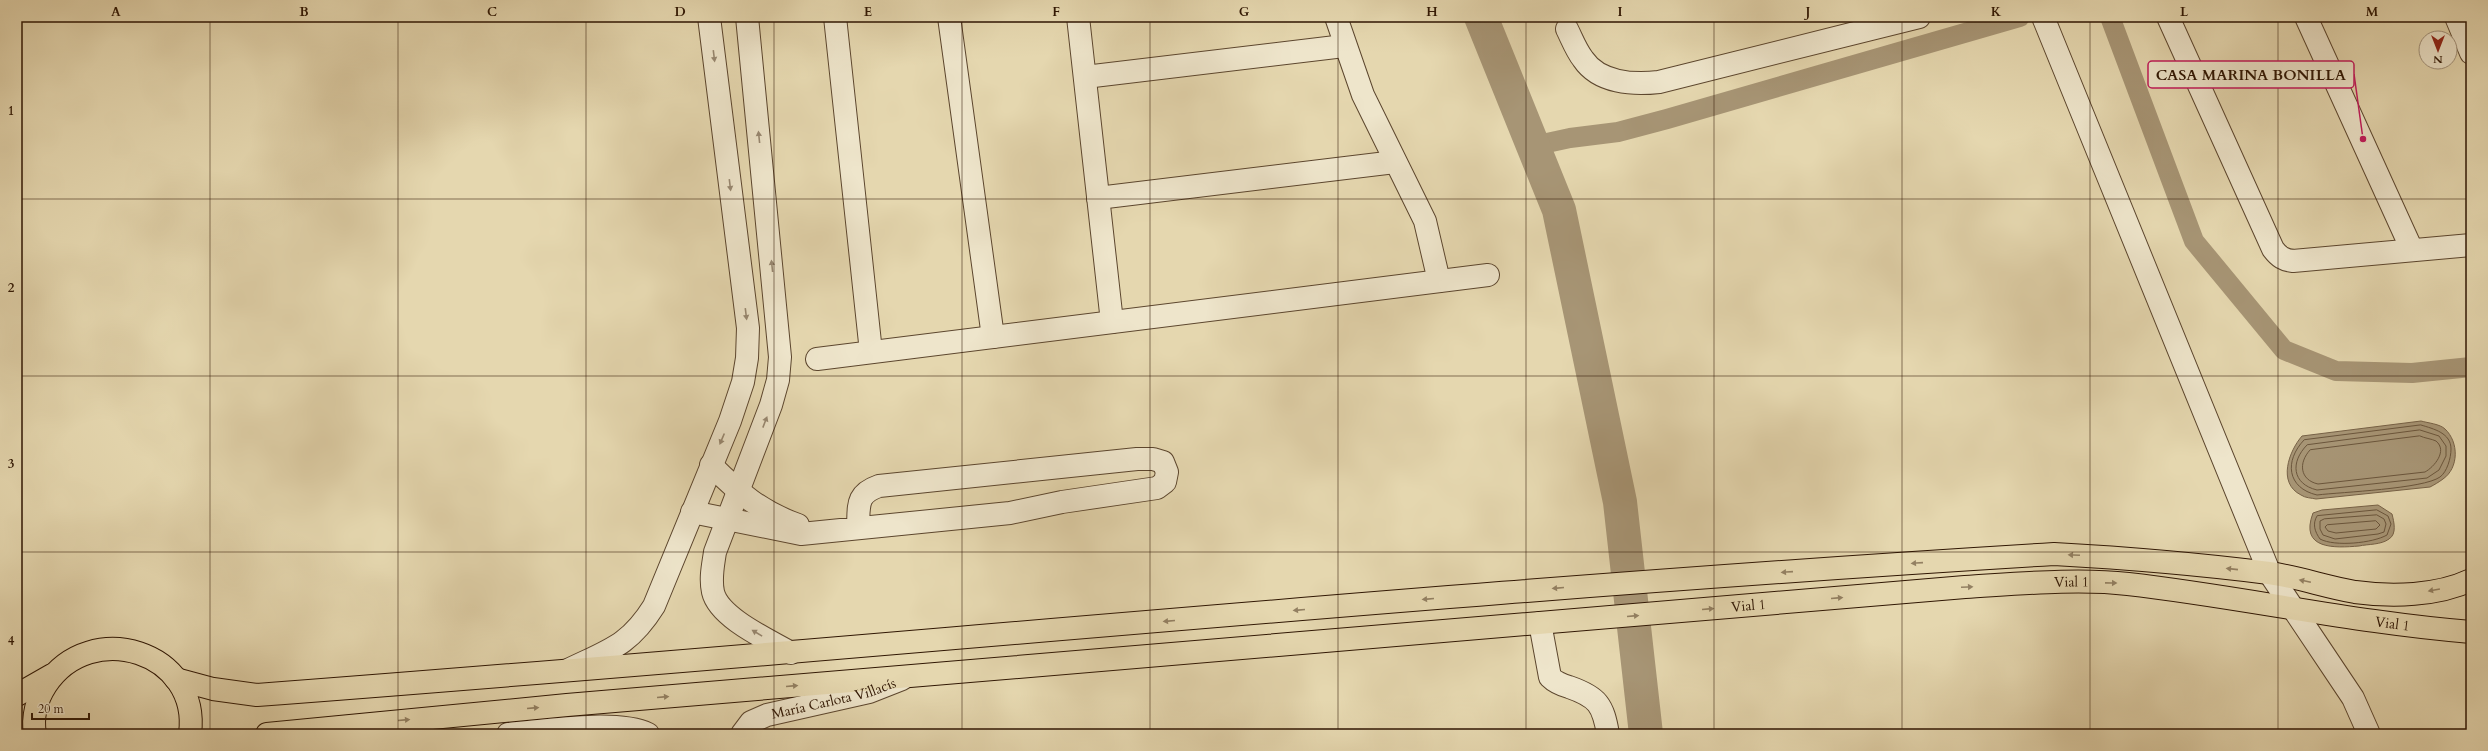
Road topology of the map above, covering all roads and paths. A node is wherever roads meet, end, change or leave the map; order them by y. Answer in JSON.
{"nodes":[{"id":1,"x":709,"y":17,"type":"edge"},
{"id":2,"x":747,"y":17,"type":"edge"},
{"id":3,"x":835,"y":17,"type":"edge"},
{"id":4,"x":949,"y":17,"type":"edge"},
{"id":5,"x":1078,"y":17,"type":"edge"},
{"id":6,"x":1336,"y":17,"type":"edge"},
{"id":7,"x":1919,"y":17,"type":"edge"},
{"id":8,"x":2044,"y":17,"type":"edge"},
{"id":9,"x":2168,"y":17,"type":"edge"},
{"id":10,"x":2306,"y":17,"type":"edge"},
{"id":11,"x":2456,"y":17,"type":"edge"},
{"id":12,"x":1566,"y":29,"type":"dead end"},
{"id":13,"x":1344,"y":46,"type":"junction"},
{"id":14,"x":2471,"y":53,"type":"edge"},
{"id":15,"x":1085,"y":77,"type":"junction"},
{"id":16,"x":1395,"y":162,"type":"junction"},
{"id":17,"x":1098,"y":198,"type":"junction"},
{"id":18,"x":2471,"y":245,"type":"edge"},
{"id":19,"x":2412,"y":250,"type":"junction"},
{"id":20,"x":1488,"y":275,"type":"dead end"},
{"id":21,"x":1439,"y":281,"type":"junction"},
{"id":22,"x":1112,"y":322,"type":"junction"},
{"id":23,"x":993,"y":336,"type":"junction"},
{"id":24,"x":871,"y":352,"type":"junction"},
{"id":25,"x":817,"y":359,"type":"dead end"},
{"id":26,"x":712,"y":464,"type":"junction"},
{"id":27,"x":738,"y":492,"type":"junction"},
{"id":28,"x":692,"y":512,"type":"junction"},
{"id":29,"x":728,"y":519,"type":"junction"},
{"id":30,"x":858,"y":527,"type":"junction"},
{"id":31,"x":816,"y":532,"type":"junction"},
{"id":32,"x":2270,"y":574,"type":"junction"},
{"id":33,"x":2471,"y":580,"type":"edge"},
{"id":34,"x":2292,"y":609,"type":"junction"},
{"id":35,"x":1540,"y":623,"type":"junction"},
{"id":36,"x":2471,"y":632,"type":"edge"},
{"id":37,"x":791,"y":653,"type":"junction"},
{"id":38,"x":565,"y":672,"type":"junction"},
{"id":39,"x":52,"y":675,"type":"junction"},
{"id":40,"x":908,"y":676,"type":"junction"},
{"id":41,"x":176,"y":679,"type":"junction"},
{"id":42,"x":17,"y":695,"type":"edge"},
{"id":43,"x":319,"y":731,"type":"edge"},
{"id":44,"x":35,"y":734,"type":"edge"},
{"id":45,"x":190,"y":734,"type":"edge"},
{"id":46,"x":267,"y":734,"type":"edge"},
{"id":47,"x":508,"y":734,"type":"edge"},
{"id":48,"x":648,"y":734,"type":"edge"},
{"id":49,"x":742,"y":734,"type":"edge"},
{"id":50,"x":1608,"y":734,"type":"edge"},
{"id":51,"x":2369,"y":734,"type":"edge"}],
"edges":[{"from":1,"to":26,"type":"street","one_way":true},
{"from":27,"to":2,"type":"street","one_way":true},
{"from":3,"to":24,"type":"street"},
{"from":4,"to":23,"type":"street"},
{"from":5,"to":15,"type":"street"},
{"from":6,"to":13,"type":"street"},
{"from":7,"to":12,"type":"street"},
{"from":8,"to":32,"type":"street"},
{"from":9,"to":19,"type":"street"},
{"from":10,"to":19,"type":"street"},
{"from":11,"to":14,"type":"street"},
{"from":13,"to":15,"type":"street"},
{"from":13,"to":16,"type":"street"},
{"from":15,"to":17,"type":"street"},
{"from":16,"to":17,"type":"street"},
{"from":16,"to":21,"type":"street"},
{"from":17,"to":22,"type":"street"},
{"from":18,"to":19,"type":"street"},
{"from":20,"to":21,"type":"street"},
{"from":21,"to":22,"type":"street"},
{"from":22,"to":23,"type":"street"},
{"from":23,"to":24,"type":"street"},
{"from":24,"to":25,"type":"street"},
{"from":26,"to":27,"type":"street"},
{"from":26,"to":28,"type":"street"},
{"from":27,"to":29,"type":"street"},
{"from":27,"to":31,"type":"street"},
{"from":28,"to":29,"type":"street"},
{"from":28,"to":38,"type":"street"},
{"from":29,"to":31,"type":"street"},
{"from":37,"to":29,"type":"street","one_way":true},
{"from":30,"to":30,"type":"street"},
{"from":30,"to":31,"type":"street"},
{"from":33,"to":32,"type":"main road","name":"Vial 1","one_way":true},
{"from":32,"to":34,"type":"street"},
{"from":32,"to":37,"type":"main road","name":"Vial 1","one_way":true},
{"from":35,"to":34,"type":"main road","name":"Vial 1","one_way":true},
{"from":34,"to":36,"type":"main road","name":"Vial 1"},
{"from":34,"to":51,"type":"street"},
{"from":35,"to":40,"type":"main road","name":"Vial 1"},
{"from":35,"to":50,"type":"street"},
{"from":37,"to":38,"type":"main road","name":"Vial 1"},
{"from":38,"to":41,"type":"main road","name":"Vial 1"},
{"from":39,"to":41,"type":"main road"},
{"from":39,"to":42,"type":"main road"},
{"from":39,"to":44,"type":"main road"},
{"from":43,"to":40,"type":"main road","name":"Vial 1","one_way":true},
{"from":40,"to":49,"type":"street","name":"María Carlota Villacís"},
{"from":41,"to":45,"type":"main road"},
{"from":43,"to":46,"type":"main road","name":"Vial 1"},
{"from":47,"to":48,"type":"street"}]}
